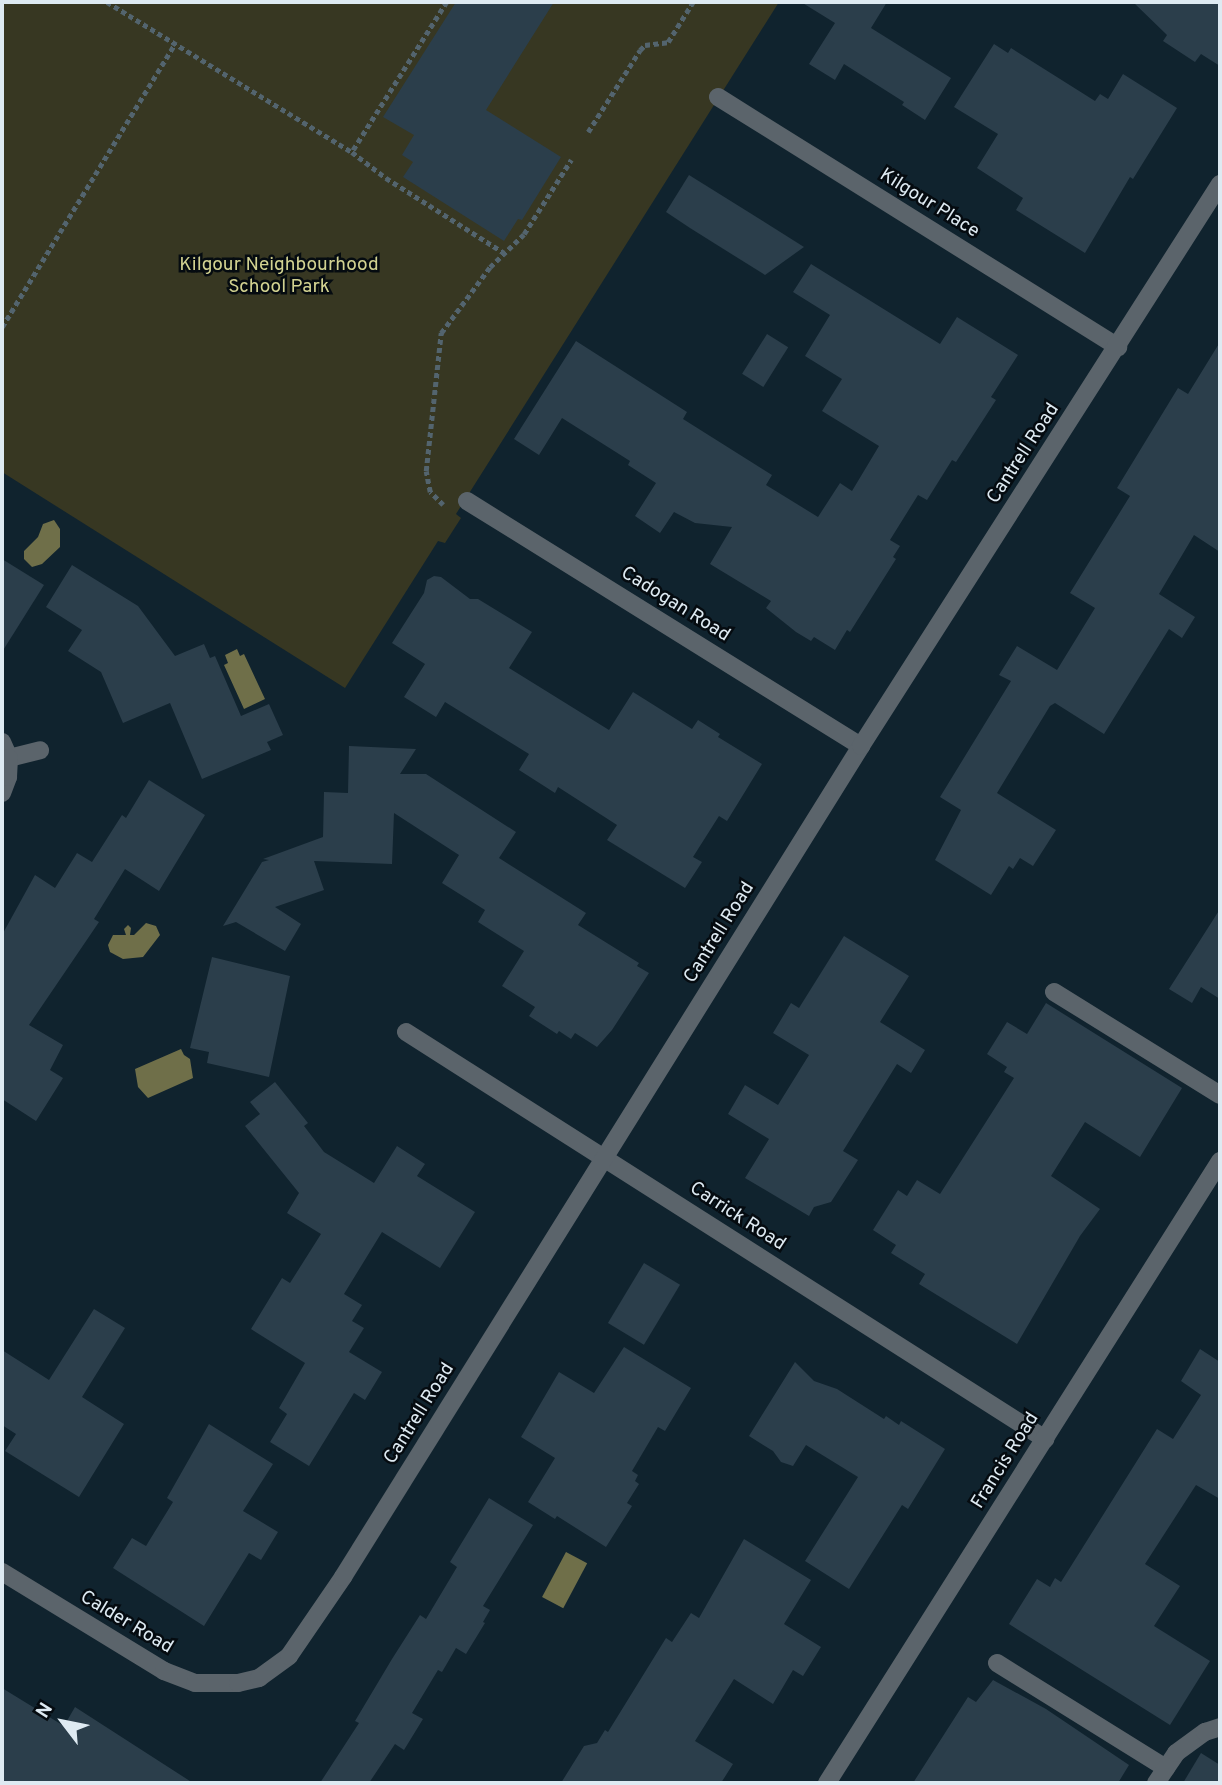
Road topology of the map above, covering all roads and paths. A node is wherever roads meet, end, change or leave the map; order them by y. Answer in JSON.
{"nodes":[{"id":1,"x":107,"y":2,"type":"edge"},
{"id":2,"x":447,"y":2,"type":"edge"},
{"id":3,"x":693,"y":2,"type":"edge"},
{"id":4,"x":175,"y":44,"type":"junction"},
{"id":5,"x":718,"y":97,"type":"dead end"},
{"id":6,"x":588,"y":132,"type":"dead end"},
{"id":7,"x":352,"y":152,"type":"junction"},
{"id":8,"x":571,"y":160,"type":"dead end"},
{"id":9,"x":1220,"y":184,"type":"edge"},
{"id":10,"x":504,"y":253,"type":"junction"},
{"id":11,"x":2,"y":327,"type":"edge"},
{"id":12,"x":1118,"y":347,"type":"junction"},
{"id":13,"x":458,"y":505,"type":"joint"},
{"id":14,"x":861,"y":746,"type":"junction"},
{"id":15,"x":6,"y":750,"type":"edge"},
{"id":16,"x":40,"y":750,"type":"dead end"},
{"id":17,"x":2,"y":793,"type":"edge"},
{"id":18,"x":1054,"y":992,"type":"dead end"},
{"id":19,"x":406,"y":1032,"type":"dead end"},
{"id":20,"x":1220,"y":1095,"type":"edge"},
{"id":21,"x":604,"y":1158,"type":"junction"},
{"id":22,"x":1220,"y":1161,"type":"edge"},
{"id":23,"x":1045,"y":1439,"type":"junction"},
{"id":24,"x":2,"y":1572,"type":"edge"},
{"id":25,"x":996,"y":1663,"type":"dead end"},
{"id":26,"x":238,"y":1683,"type":"joint"},
{"id":27,"x":1220,"y":1727,"type":"edge"},
{"id":28,"x":1166,"y":1768,"type":"junction"},
{"id":29,"x":827,"y":1783,"type":"edge"},
{"id":30,"x":1156,"y":1783,"type":"edge"}],
"edges":[{"from":1,"to":4,"type":"path"},
{"from":2,"to":7,"type":"path"},
{"from":3,"to":6,"type":"path"},
{"from":4,"to":7,"type":"path"},
{"from":4,"to":11,"type":"path"},
{"from":5,"to":12,"type":"street","name":"Kilgour Place"},
{"from":7,"to":10,"type":"path"},
{"from":8,"to":10,"type":"path"},
{"from":9,"to":12,"type":"street","name":"Cantrell Road"},
{"from":10,"to":13,"type":"path"},
{"from":12,"to":14,"type":"street","name":"Cantrell Road"},
{"from":13,"to":14,"type":"street","name":"Cadogan Road"},
{"from":14,"to":21,"type":"street","name":"Cantrell Road"},
{"from":15,"to":16,"type":"street"},
{"from":15,"to":17,"type":"street"},
{"from":18,"to":20,"type":"street"},
{"from":19,"to":21,"type":"street","name":"Carrick Road"},
{"from":21,"to":23,"type":"street","name":"Carrick Road"},
{"from":21,"to":26,"type":"street","name":"Cantrell Road"},
{"from":22,"to":23,"type":"street","name":"Francis Road"},
{"from":23,"to":29,"type":"street","name":"Francis Road"},
{"from":24,"to":26,"type":"street","name":"Calder Road"},
{"from":25,"to":28,"type":"street"},
{"from":27,"to":28,"type":"street"},
{"from":28,"to":30,"type":"street"}]}
